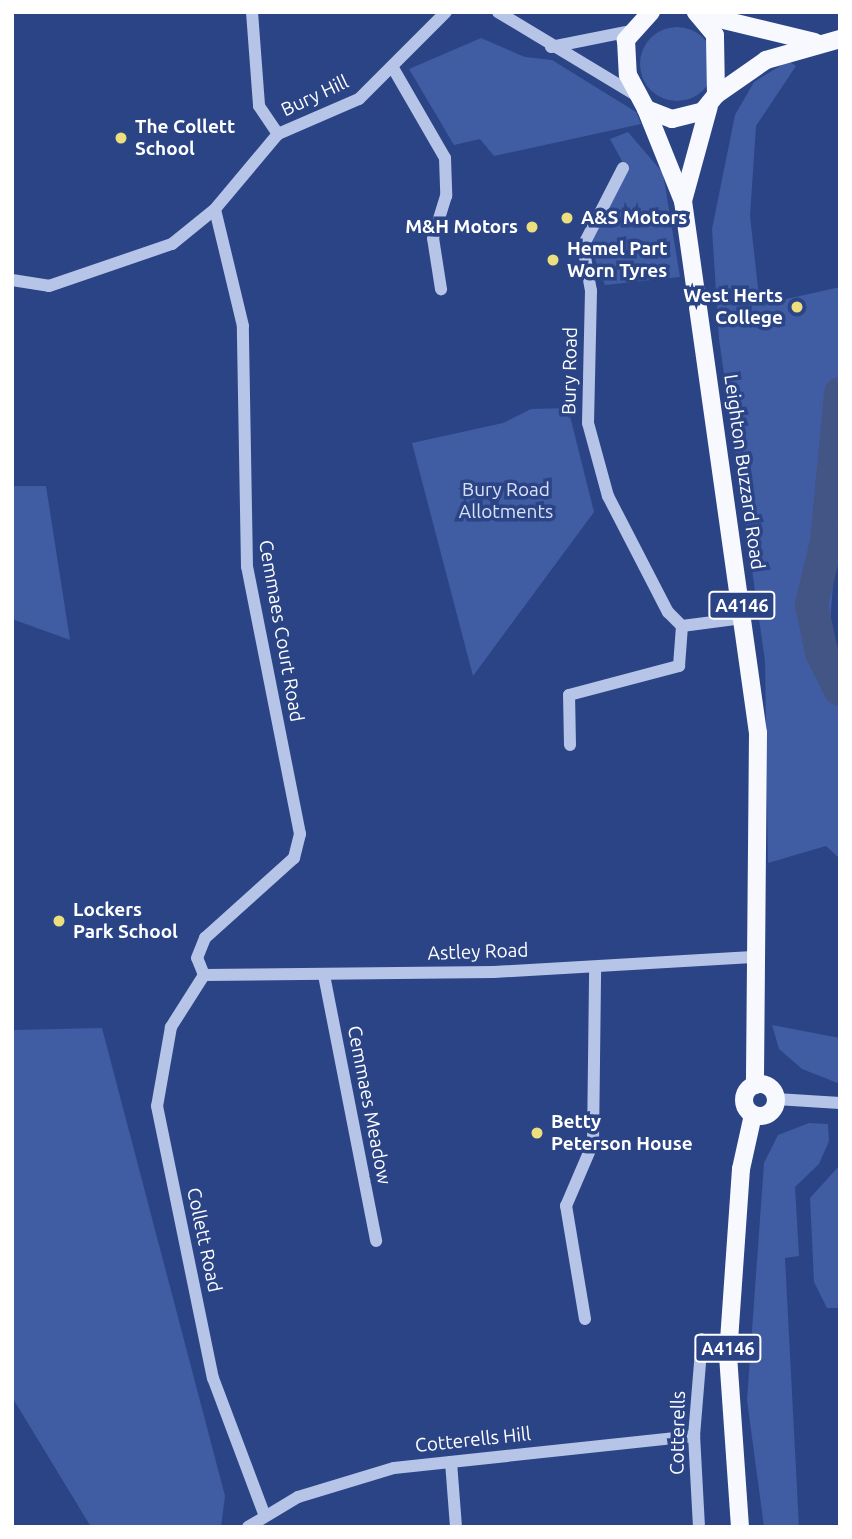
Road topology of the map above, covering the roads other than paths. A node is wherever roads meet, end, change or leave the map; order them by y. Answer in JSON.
{"nodes":[{"id":1,"x":252,"y":12,"type":"edge"},
{"id":2,"x":446,"y":12,"type":"edge"},
{"id":3,"x":498,"y":12,"type":"edge"},
{"id":4,"x":700,"y":14,"type":"edge"},
{"id":5,"x":639,"y":19,"type":"edge"},
{"id":6,"x":840,"y":39,"type":"edge"},
{"id":7,"x":820,"y":42,"type":"junction"},
{"id":8,"x":551,"y":47,"type":"junction"},
{"id":9,"x":393,"y":68,"type":"junction"},
{"id":10,"x":712,"y":100,"type":"junction"},
{"id":11,"x":641,"y":103,"type":"junction"},
{"id":12,"x":278,"y":134,"type":"junction"},
{"id":13,"x":623,"y":168,"type":"dead end"},
{"id":14,"x":682,"y":201,"type":"junction"},
{"id":15,"x":215,"y":209,"type":"junction"},
{"id":16,"x":12,"y":280,"type":"edge"},
{"id":17,"x":440,"y":289,"type":"dead end"},
{"id":18,"x":744,"y":618,"type":"junction"},
{"id":19,"x":682,"y":626,"type":"junction"},
{"id":20,"x":569,"y":745,"type":"dead end"},
{"id":21,"x":754,"y":957,"type":"junction"},
{"id":22,"x":595,"y":967,"type":"junction"},
{"id":23,"x":204,"y":975,"type":"junction"},
{"id":24,"x":324,"y":975,"type":"junction"},
{"id":25,"x":755,"y":1085,"type":"junction"},
{"id":26,"x":776,"y":1099,"type":"junction"},
{"id":27,"x":840,"y":1103,"type":"edge"},
{"id":28,"x":753,"y":1115,"type":"junction"},
{"id":29,"x":376,"y":1241,"type":"dead end"},
{"id":30,"x":585,"y":1319,"type":"dead end"},
{"id":31,"x":702,"y":1339,"type":"dead end"},
{"id":32,"x":694,"y":1436,"type":"junction"},
{"id":33,"x":451,"y":1462,"type":"junction"},
{"id":34,"x":264,"y":1514,"type":"junction"},
{"id":35,"x":248,"y":1527,"type":"edge"},
{"id":36,"x":456,"y":1527,"type":"edge"},
{"id":37,"x":699,"y":1527,"type":"edge"},
{"id":38,"x":740,"y":1527,"type":"edge"}],
"edges":[{"from":1,"to":12,"type":"street"},
{"from":2,"to":9,"type":"street","name":"Bury Hill"},
{"from":3,"to":8,"type":"street"},
{"from":4,"to":7,"type":"main road"},
{"from":4,"to":10,"type":"main road","name":"Leighton Buzzard Road"},
{"from":5,"to":8,"type":"street"},
{"from":5,"to":11,"type":"main road","name":"Leighton Buzzard Road"},
{"from":6,"to":7,"type":"main road"},
{"from":7,"to":10,"type":"main road"},
{"from":8,"to":11,"type":"street"},
{"from":9,"to":12,"type":"street","name":"Bury Hill"},
{"from":9,"to":17,"type":"street"},
{"from":10,"to":11,"type":"main road"},
{"from":10,"to":14,"type":"main road","name":"Leighton Buzzard Road","number":"A4146"},
{"from":11,"to":14,"type":"main road","name":"Leighton Buzzard Road","number":"A4146"},
{"from":12,"to":15,"type":"street","name":"Bury Hill"},
{"from":13,"to":19,"type":"street","name":"Bury Road"},
{"from":14,"to":18,"type":"main road","name":"Leighton Buzzard Road","number":"A4146"},
{"from":15,"to":16,"type":"street","name":"Bury Hill"},
{"from":15,"to":23,"type":"street","name":"Cemmaes Court Road"},
{"from":18,"to":19,"type":"street"},
{"from":18,"to":21,"type":"main road","name":"Leighton Buzzard Road","number":"A4146"},
{"from":19,"to":20,"type":"street"},
{"from":21,"to":22,"type":"street","name":"Astley Road"},
{"from":21,"to":25,"type":"main road","name":"Leighton Buzzard Road","number":"A4146"},
{"from":22,"to":24,"type":"street","name":"Astley Road"},
{"from":22,"to":30,"type":"street"},
{"from":23,"to":24,"type":"street","name":"Astley Road"},
{"from":23,"to":34,"type":"street","name":"Collett Road"},
{"from":24,"to":29,"type":"street","name":"Cemmaes Meadow"},
{"from":25,"to":26,"type":"main road"},
{"from":25,"to":28,"type":"main road"},
{"from":26,"to":27,"type":"street"},
{"from":26,"to":28,"type":"main road"},
{"from":28,"to":38,"type":"main road","number":"A4146"},
{"from":31,"to":32,"type":"street","name":"Cotterells"},
{"from":32,"to":33,"type":"street","name":"Cotterells Hill"},
{"from":32,"to":37,"type":"street","name":"Cotterells"},
{"from":33,"to":34,"type":"street","name":"Cotterells Hill"},
{"from":33,"to":36,"type":"street"},
{"from":34,"to":35,"type":"street","name":"Cotterells Hill"}]}
